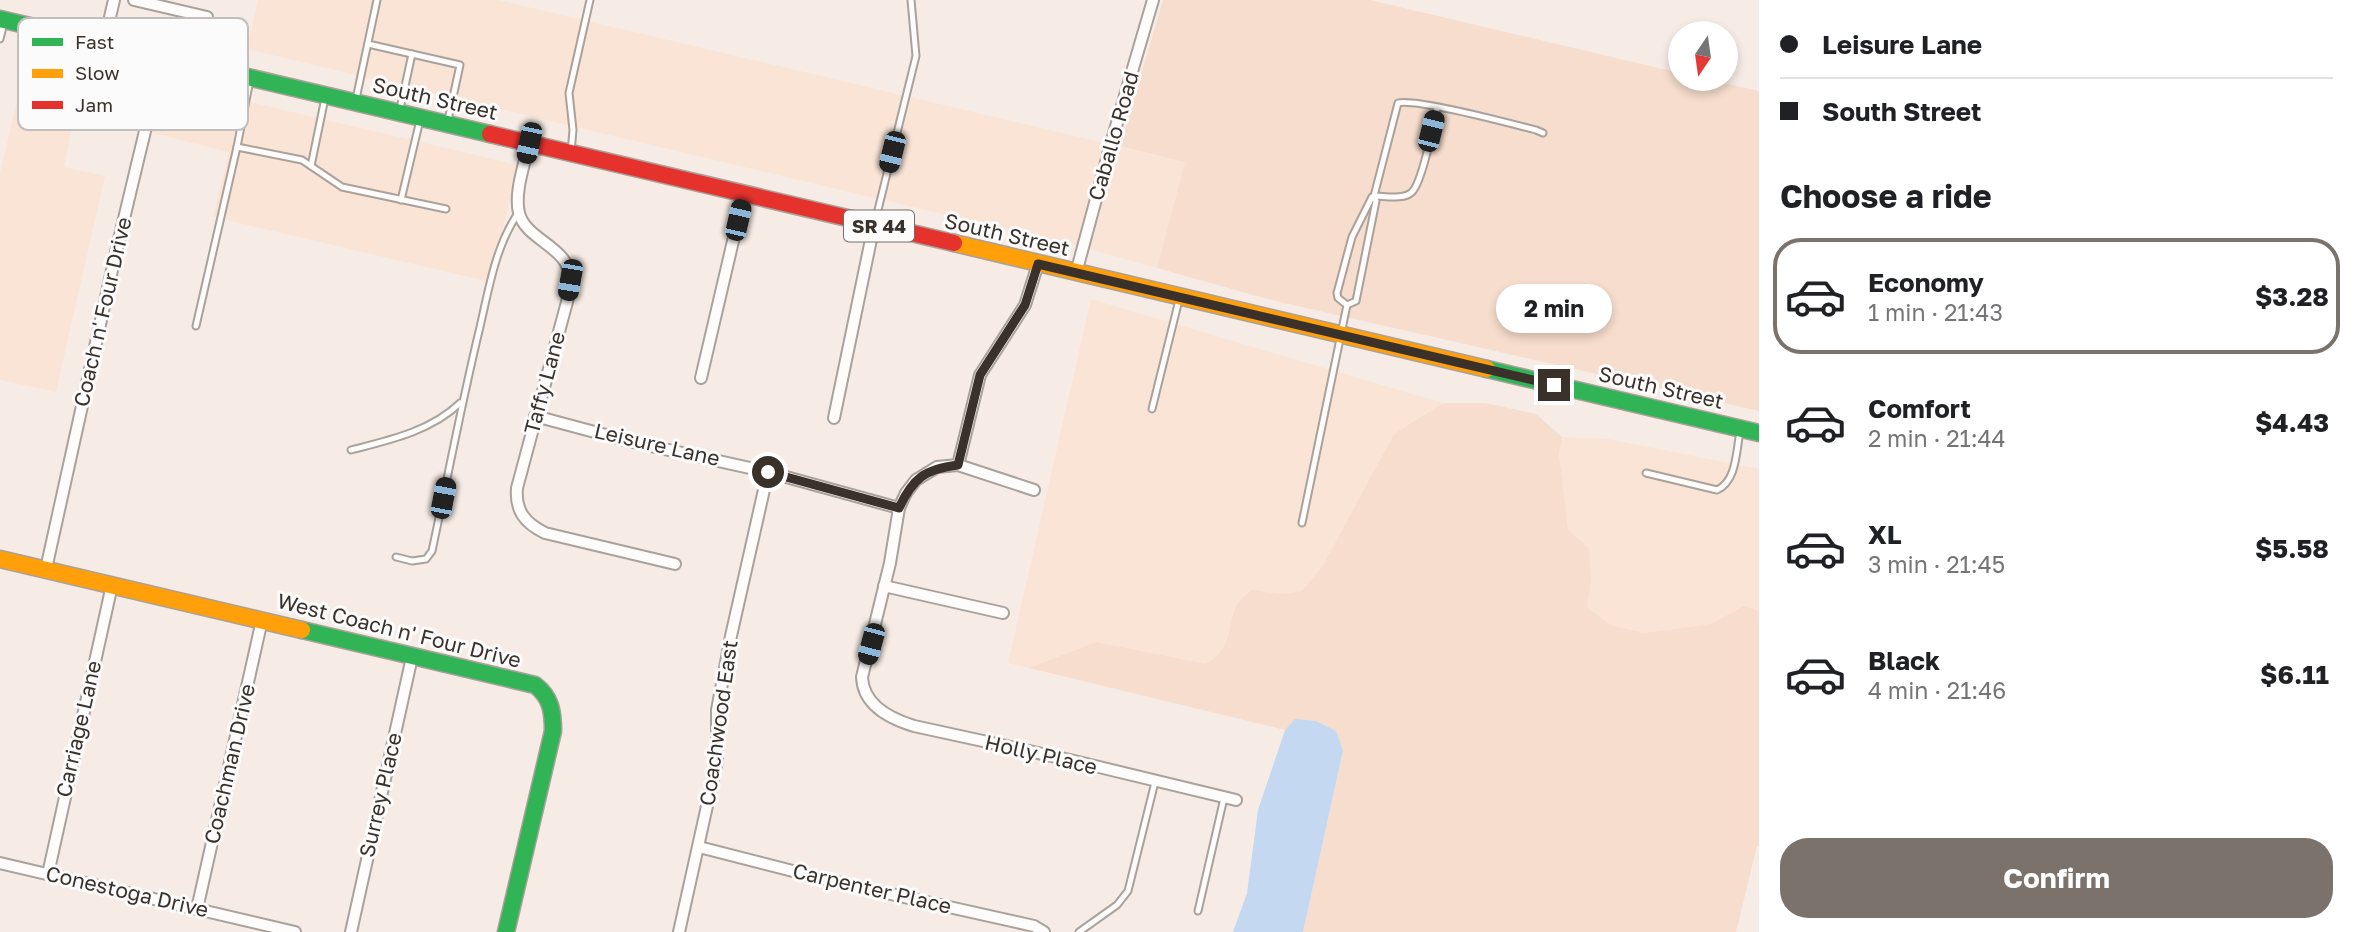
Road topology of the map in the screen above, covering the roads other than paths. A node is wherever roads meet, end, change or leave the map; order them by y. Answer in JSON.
{"nodes":[{"id":1,"x":114,"y":0,"type":"edge"},
{"id":2,"x":134,"y":0,"type":"edge"},
{"id":3,"x":377,"y":0,"type":"edge"},
{"id":4,"x":590,"y":0,"type":"edge"},
{"id":5,"x":911,"y":0,"type":"edge"},
{"id":6,"x":1153,"y":0,"type":"edge"},
{"id":7,"x":110,"y":18,"type":"edge"},
{"id":8,"x":207,"y":18,"type":"edge"},
{"id":9,"x":3,"y":19,"type":"edge"},
{"id":10,"x":0,"y":39,"type":"edge"},
{"id":11,"x":368,"y":44,"type":"junction"},
{"id":12,"x":412,"y":54,"type":"junction"},
{"id":13,"x":250,"y":77,"type":"joint"},
{"id":14,"x":248,"y":88,"type":"edge"},
{"id":15,"x":326,"y":95,"type":"junction"},
{"id":16,"x":355,"y":102,"type":"junction"},
{"id":17,"x":1437,"y":108,"type":"junction"},
{"id":18,"x":399,"y":112,"type":"junction"},
{"id":19,"x":421,"y":117,"type":"junction"},
{"id":20,"x":448,"y":124,"type":"junction"},
{"id":21,"x":145,"y":130,"type":"edge"},
{"id":22,"x":240,"y":130,"type":"edge"},
{"id":23,"x":1543,"y":132,"type":"dead end"},
{"id":24,"x":529,"y":143,"type":"junction"},
{"id":25,"x":237,"y":147,"type":"junction"},
{"id":26,"x":571,"y":153,"type":"junction"},
{"id":27,"x":311,"y":166,"type":"junction"},
{"id":28,"x":744,"y":194,"type":"junction"},
{"id":29,"x":1374,"y":197,"type":"junction"},
{"id":30,"x":401,"y":200,"type":"junction"},
{"id":31,"x":446,"y":209,"type":"dead end"},
{"id":32,"x":519,"y":212,"type":"junction"},
{"id":33,"x":874,"y":225,"type":"junction"},
{"id":34,"x":1038,"y":264,"type":"junction"},
{"id":35,"x":1076,"y":272,"type":"junction"},
{"id":36,"x":1179,"y":297,"type":"junction"},
{"id":37,"x":1347,"y":305,"type":"junction"},
{"id":38,"x":196,"y":326,"type":"dead end"},
{"id":39,"x":1340,"y":335,"type":"junction"},
{"id":40,"x":701,"y":378,"type":"dead end"},
{"id":41,"x":462,"y":401,"type":"junction"},
{"id":42,"x":1152,"y":409,"type":"dead end"},
{"id":43,"x":536,"y":416,"type":"junction"},
{"id":44,"x":834,"y":418,"type":"dead end"},
{"id":45,"x":1740,"y":428,"type":"junction"},
{"id":46,"x":1759,"y":433,"type":"edge"},
{"id":47,"x":351,"y":450,"type":"dead end"},
{"id":48,"x":958,"y":465,"type":"junction"},
{"id":49,"x":768,"y":472,"type":"junction"},
{"id":50,"x":1646,"y":473,"type":"dead end"},
{"id":51,"x":1034,"y":490,"type":"dead end"},
{"id":52,"x":899,"y":508,"type":"junction"},
{"id":53,"x":1302,"y":523,"type":"dead end"},
{"id":54,"x":396,"y":557,"type":"dead end"},
{"id":55,"x":0,"y":559,"type":"edge"},
{"id":56,"x":675,"y":565,"type":"dead end"},
{"id":57,"x":46,"y":569,"type":"junction"},
{"id":58,"x":112,"y":585,"type":"junction"},
{"id":59,"x":884,"y":586,"type":"junction"},
{"id":60,"x":1003,"y":613,"type":"dead end"},
{"id":61,"x":262,"y":620,"type":"junction"},
{"id":62,"x":412,"y":657,"type":"junction"},
{"id":63,"x":1155,"y":782,"type":"junction"},
{"id":64,"x":1230,"y":799,"type":"joint"},
{"id":65,"x":699,"y":847,"type":"junction"},
{"id":66,"x":0,"y":863,"type":"edge"},
{"id":67,"x":48,"y":874,"type":"junction"},
{"id":68,"x":197,"y":909,"type":"junction"},
{"id":69,"x":1198,"y":911,"type":"dead end"},
{"id":70,"x":295,"y":932,"type":"edge"},
{"id":71,"x":351,"y":932,"type":"edge"},
{"id":72,"x":506,"y":932,"type":"edge"},
{"id":73,"x":678,"y":932,"type":"edge"},
{"id":74,"x":1044,"y":932,"type":"edge"},
{"id":75,"x":1079,"y":932,"type":"edge"}],
"edges":[{"from":1,"to":7,"type":"street"},
{"from":2,"to":8,"type":"street"},
{"from":3,"to":11,"type":"lane"},
{"from":4,"to":26,"type":"lane"},
{"from":5,"to":33,"type":"lane"},
{"from":6,"to":35,"type":"street","name":"Caballo Road"},
{"from":9,"to":10,"type":"lane"},
{"from":11,"to":12,"type":"lane"},
{"from":11,"to":16,"type":"lane"},
{"from":12,"to":18,"type":"lane"},
{"from":12,"to":20,"type":"lane"},
{"from":13,"to":14,"type":"lane"},
{"from":13,"to":15,"type":"main road","name":"South Street","number":"SR 44"},
{"from":15,"to":16,"type":"main road","name":"South Street","number":"SR 44"},
{"from":15,"to":27,"type":"lane"},
{"from":16,"to":18,"type":"main road","name":"South Street","number":"SR 44"},
{"from":17,"to":23,"type":"lane"},
{"from":17,"to":29,"type":"lane"},
{"from":17,"to":29,"type":"lane"},
{"from":18,"to":19,"type":"main road","name":"South Street","number":"SR 44"},
{"from":19,"to":20,"type":"main road","name":"South Street","number":"SR 44"},
{"from":19,"to":30,"type":"lane"},
{"from":20,"to":24,"type":"main road","name":"South Street","number":"SR 44"},
{"from":21,"to":57,"type":"street","name":"Coach n' Four Drive"},
{"from":22,"to":25,"type":"lane"},
{"from":24,"to":26,"type":"main road","name":"South Street","number":"SR 44"},
{"from":24,"to":32,"type":"street"},
{"from":25,"to":27,"type":"lane"},
{"from":25,"to":38,"type":"lane"},
{"from":26,"to":28,"type":"main road","name":"South Street","number":"SR 44"},
{"from":27,"to":30,"type":"lane"},
{"from":28,"to":33,"type":"main road","name":"South Street","number":"SR 44"},
{"from":28,"to":40,"type":"street"},
{"from":29,"to":37,"type":"lane"},
{"from":29,"to":37,"type":"lane"},
{"from":30,"to":31,"type":"lane"},
{"from":32,"to":41,"type":"lane"},
{"from":32,"to":43,"type":"street","name":"Taffy Lane"},
{"from":33,"to":34,"type":"main road","name":"South Street","number":"SR 44"},
{"from":33,"to":44,"type":"street"},
{"from":34,"to":35,"type":"main road","name":"South Street","number":"SR 44"},
{"from":34,"to":48,"type":"street"},
{"from":35,"to":36,"type":"main road","name":"South Street","number":"SR 44"},
{"from":36,"to":39,"type":"main road","name":"South Street","number":"SR 44"},
{"from":36,"to":42,"type":"lane"},
{"from":37,"to":39,"type":"lane"},
{"from":39,"to":45,"type":"main road","name":"South Street","number":"SR 44"},
{"from":39,"to":53,"type":"lane"},
{"from":41,"to":47,"type":"lane"},
{"from":41,"to":54,"type":"lane"},
{"from":43,"to":49,"type":"street","name":"Leisure Lane"},
{"from":43,"to":56,"type":"street","name":"Taffy Lane"},
{"from":45,"to":46,"type":"main road","name":"South Street","number":"SR 44"},
{"from":45,"to":50,"type":"lane"},
{"from":48,"to":51,"type":"street"},
{"from":48,"to":52,"type":"street"},
{"from":49,"to":52,"type":"street","name":"Leisure Lane"},
{"from":49,"to":65,"type":"street","name":"Coachwood East"},
{"from":52,"to":59,"type":"street"},
{"from":55,"to":57,"type":"main road","name":"West Coach n' Four Drive"},
{"from":57,"to":58,"type":"main road","name":"West Coach n' Four Drive"},
{"from":58,"to":61,"type":"main road","name":"West Coach n' Four Drive"},
{"from":58,"to":67,"type":"street","name":"Carriage Lane"},
{"from":59,"to":60,"type":"street"},
{"from":59,"to":63,"type":"street","name":"Holly Place"},
{"from":61,"to":62,"type":"main road","name":"West Coach n' Four Drive"},
{"from":61,"to":68,"type":"street","name":"Coachman Drive"},
{"from":62,"to":71,"type":"street","name":"Surrey Place"},
{"from":62,"to":72,"type":"main road","name":"West Coach n' Four Drive"},
{"from":63,"to":64,"type":"street","name":"Holly Place"},
{"from":63,"to":75,"type":"lane"},
{"from":64,"to":69,"type":"lane"},
{"from":65,"to":73,"type":"street","name":"Coachwood East"},
{"from":65,"to":74,"type":"street","name":"Carpenter Place"},
{"from":66,"to":67,"type":"street","name":"Conestoga Drive"},
{"from":67,"to":68,"type":"street","name":"Conestoga Drive"},
{"from":68,"to":70,"type":"street","name":"Conestoga Drive"}]}
